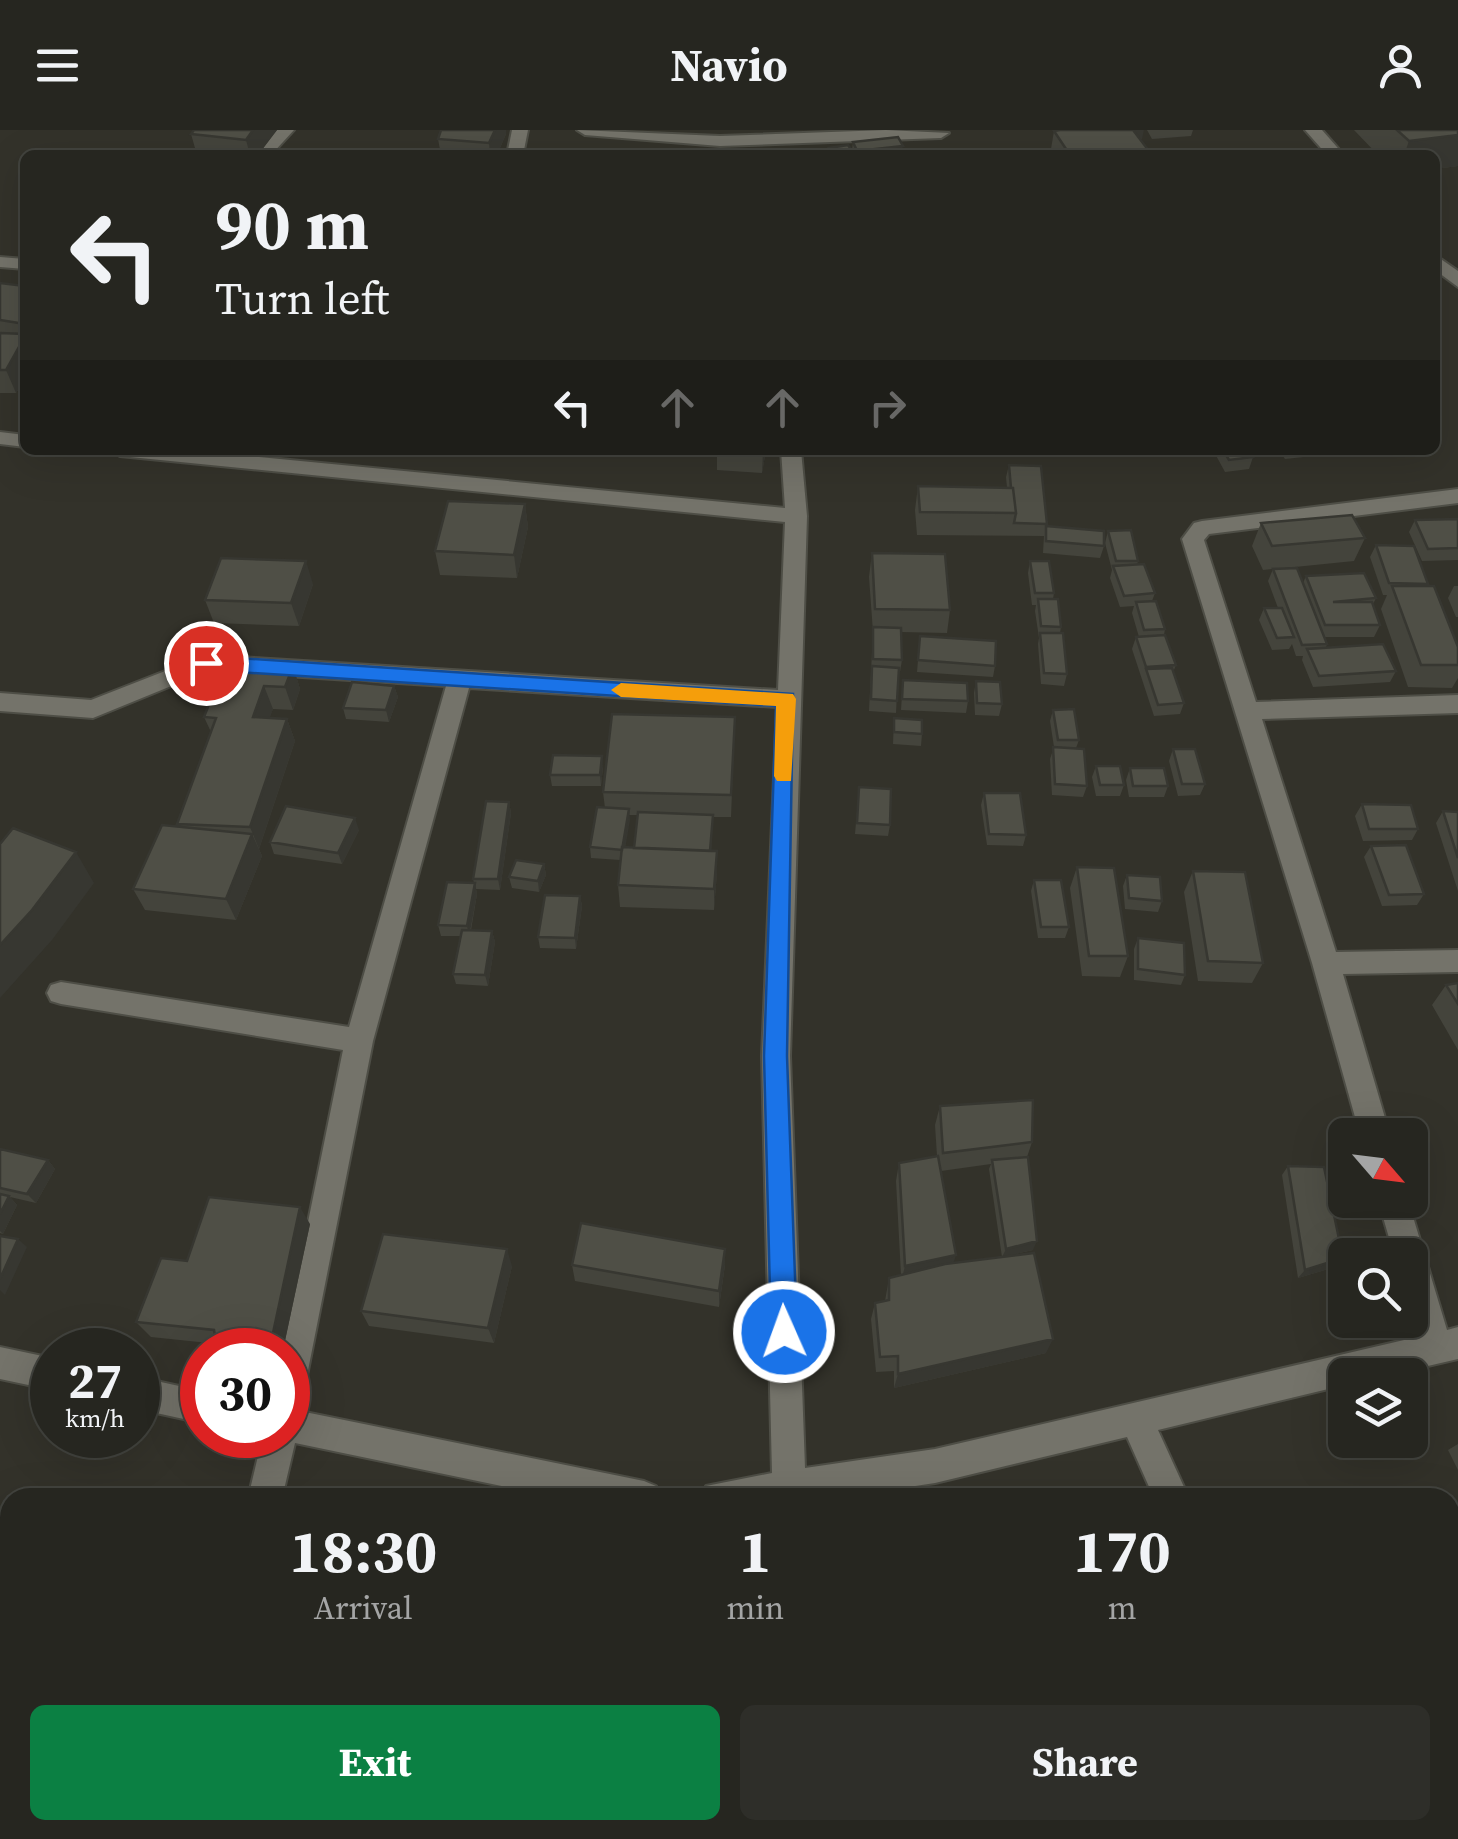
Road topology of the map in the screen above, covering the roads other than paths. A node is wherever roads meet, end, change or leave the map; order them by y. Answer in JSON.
{"nodes":[{"id":1,"x":286,"y":130,"type":"edge"},
{"id":2,"x":585,"y":130,"type":"edge"},
{"id":3,"x":1313,"y":130,"type":"edge"},
{"id":4,"x":679,"y":134,"type":"edge"},
{"id":5,"x":943,"y":135,"type":"edge"},
{"id":6,"x":722,"y":148,"type":"edge"},
{"id":7,"x":267,"y":150,"type":"edge"},
{"id":8,"x":1331,"y":150,"type":"edge"},
{"id":9,"x":171,"y":455,"type":"edge"},
{"id":10,"x":792,"y":455,"type":"edge"},
{"id":11,"x":1458,"y":496,"type":"edge"},
{"id":12,"x":796,"y":516,"type":"junction"},
{"id":13,"x":459,"y":681,"type":"junction"},
{"id":14,"x":786,"y":699,"type":"junction"},
{"id":15,"x":0,"y":702,"type":"edge"},
{"id":16,"x":1458,"y":704,"type":"edge"},
{"id":17,"x":1247,"y":711,"type":"junction"},
{"id":18,"x":1458,"y":961,"type":"edge"},
{"id":19,"x":1326,"y":963,"type":"junction"},
{"id":20,"x":61,"y":993,"type":"dead end"},
{"id":21,"x":360,"y":1042,"type":"junction"},
{"id":22,"x":1370,"y":1118,"type":"edge"},
{"id":23,"x":1428,"y":1300,"type":"edge"},
{"id":24,"x":302,"y":1328,"type":"edge"},
{"id":25,"x":1447,"y":1346,"type":"edge"},
{"id":26,"x":0,"y":1362,"type":"edge"},
{"id":27,"x":30,"y":1369,"type":"edge"},
{"id":28,"x":1136,"y":1419,"type":"junction"},
{"id":29,"x":310,"y":1430,"type":"edge"},
{"id":30,"x":275,"y":1458,"type":"edge"},
{"id":31,"x":267,"y":1488,"type":"edge"},
{"id":32,"x":595,"y":1488,"type":"edge"},
{"id":33,"x":789,"y":1488,"type":"edge"},
{"id":34,"x":801,"y":1488,"type":"edge"},
{"id":35,"x":1167,"y":1488,"type":"edge"}],
"edges":[{"from":1,"to":7,"type":"street"},
{"from":2,"to":4,"type":"street"},
{"from":3,"to":8,"type":"street"},
{"from":4,"to":6,"type":"street"},
{"from":5,"to":6,"type":"street"},
{"from":9,"to":12,"type":"street"},
{"from":10,"to":12,"type":"street"},
{"from":11,"to":17,"type":"street"},
{"from":12,"to":14,"type":"street"},
{"from":13,"to":14,"type":"street"},
{"from":13,"to":15,"type":"street"},
{"from":13,"to":21,"type":"street"},
{"from":14,"to":33,"type":"street"},
{"from":16,"to":17,"type":"street"},
{"from":17,"to":19,"type":"street"},
{"from":18,"to":19,"type":"street"},
{"from":19,"to":22,"type":"street"},
{"from":20,"to":21,"type":"street"},
{"from":21,"to":24,"type":"street"},
{"from":23,"to":25,"type":"street"},
{"from":25,"to":28,"type":"street"},
{"from":26,"to":27,"type":"street"},
{"from":28,"to":34,"type":"street"},
{"from":28,"to":35,"type":"street"},
{"from":29,"to":32,"type":"street"},
{"from":30,"to":31,"type":"street"}]}
